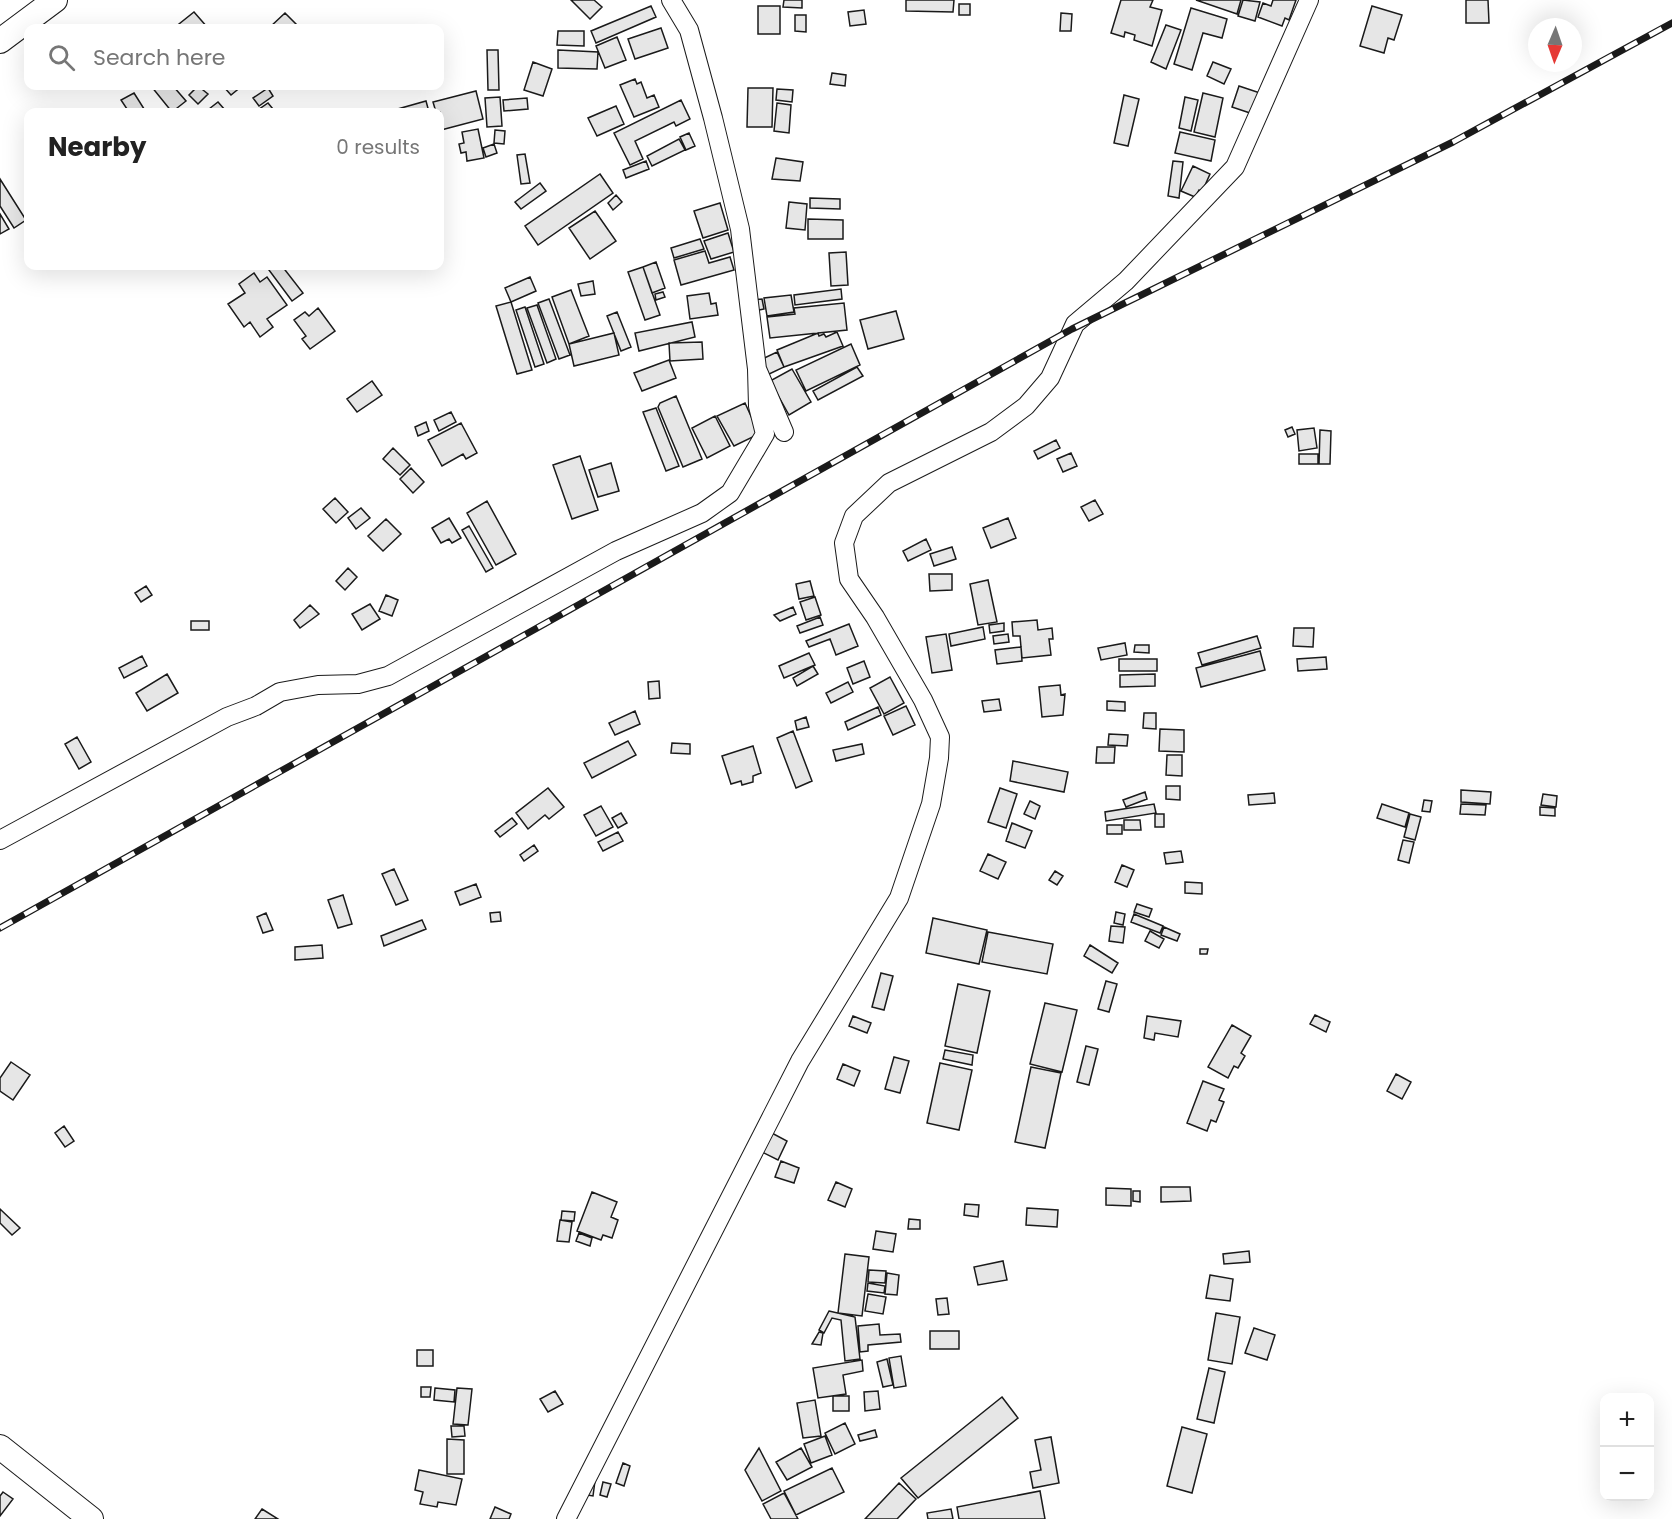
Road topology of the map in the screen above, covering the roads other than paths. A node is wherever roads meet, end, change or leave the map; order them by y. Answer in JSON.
{"nodes":[{"id":1,"x":55,"y":0,"type":"edge"},
{"id":2,"x":671,"y":0,"type":"edge"},
{"id":3,"x":1309,"y":0,"type":"edge"},
{"id":4,"x":0,"y":41,"type":"edge"},
{"id":5,"x":757,"y":369,"type":"junction"},
{"id":6,"x":784,"y":432,"type":"dead end"},
{"id":7,"x":0,"y":840,"type":"edge"},
{"id":8,"x":0,"y":1447,"type":"edge"},
{"id":9,"x":91,"y":1519,"type":"edge"},
{"id":10,"x":566,"y":1519,"type":"edge"}],
"edges":[{"from":1,"to":4,"type":"main road"},
{"from":2,"to":5,"type":"street"},
{"from":3,"to":10,"type":"street"},
{"from":5,"to":6,"type":"street"},
{"from":5,"to":7,"type":"street"},
{"from":8,"to":9,"type":"main road"}]}
